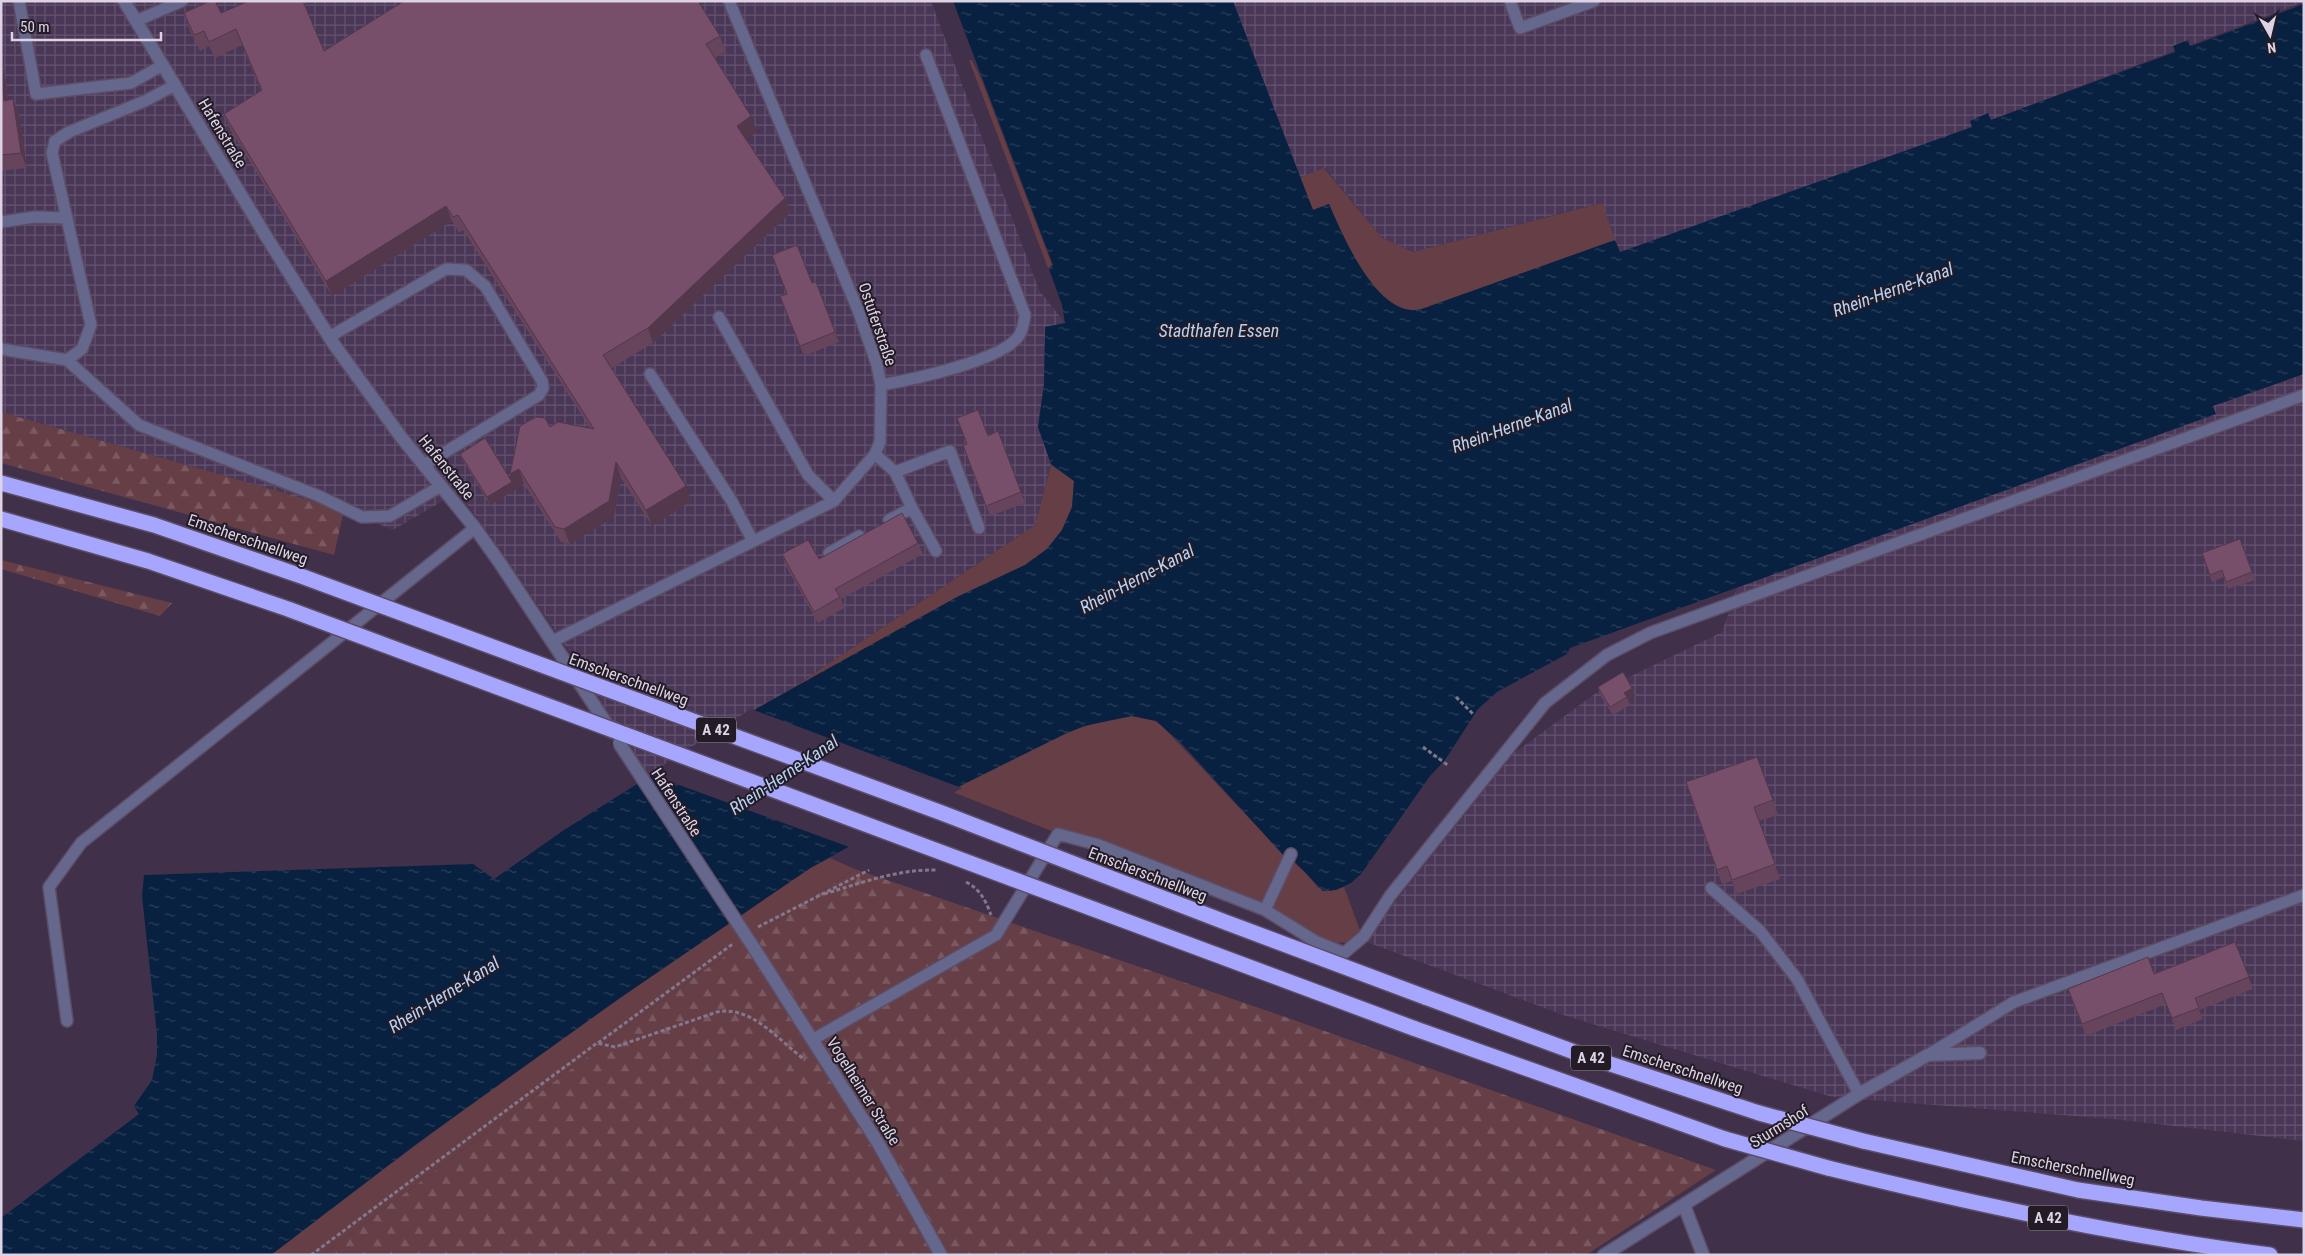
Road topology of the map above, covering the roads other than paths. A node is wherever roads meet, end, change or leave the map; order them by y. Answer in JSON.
{"nodes":[{"id":1,"x":19,"y":1,"type":"edge"},
{"id":2,"x":124,"y":1,"type":"edge"},
{"id":3,"x":182,"y":1,"type":"edge"},
{"id":4,"x":729,"y":1,"type":"edge"},
{"id":5,"x":1510,"y":1,"type":"edge"},
{"id":6,"x":1594,"y":1,"type":"edge"},
{"id":7,"x":136,"y":21,"type":"junction"},
{"id":8,"x":926,"y":55,"type":"dead end"},
{"id":9,"x":162,"y":65,"type":"junction"},
{"id":10,"x":175,"y":85,"type":"junction"},
{"id":11,"x":67,"y":218,"type":"junction"},
{"id":12,"x":1,"y":222,"type":"edge"},
{"id":13,"x":719,"y":318,"type":"dead end"},
{"id":14,"x":330,"y":337,"type":"junction"},
{"id":15,"x":1,"y":349,"type":"edge"},
{"id":16,"x":67,"y":360,"type":"junction"},
{"id":17,"x":650,"y":374,"type":"dead end"},
{"id":18,"x":881,"y":385,"type":"junction"},
{"id":19,"x":2304,"y":395,"type":"edge"},
{"id":20,"x":875,"y":454,"type":"junction"},
{"id":21,"x":424,"y":465,"type":"junction"},
{"id":22,"x":895,"y":472,"type":"junction"},
{"id":23,"x":1,"y":483,"type":"edge"},
{"id":24,"x":441,"y":486,"type":"junction"},
{"id":25,"x":834,"y":501,"type":"junction"},
{"id":26,"x":912,"y":508,"type":"junction"},
{"id":27,"x":1,"y":519,"type":"edge"},
{"id":28,"x":475,"y":528,"type":"junction"},
{"id":29,"x":979,"y":528,"type":"dead end"},
{"id":30,"x":753,"y":541,"type":"junction"},
{"id":31,"x":936,"y":551,"type":"dead end"},
{"id":32,"x":829,"y":553,"type":"edge"},
{"id":33,"x":553,"y":641,"type":"junction"},
{"id":34,"x":1291,"y":854,"type":"dead end"},
{"id":35,"x":1711,"y":888,"type":"dead end"},
{"id":36,"x":2304,"y":895,"type":"edge"},
{"id":37,"x":1265,"y":910,"type":"junction"},
{"id":38,"x":754,"y":948,"type":"joint"},
{"id":39,"x":67,"y":1021,"type":"dead end"},
{"id":40,"x":812,"y":1040,"type":"junction"},
{"id":41,"x":1980,"y":1053,"type":"dead end"},
{"id":42,"x":1928,"y":1055,"type":"junction"},
{"id":43,"x":1859,"y":1094,"type":"junction"},
{"id":44,"x":1684,"y":1204,"type":"junction"},
{"id":45,"x":2304,"y":1220,"type":"edge"},
{"id":46,"x":941,"y":1255,"type":"edge"},
{"id":47,"x":1604,"y":1255,"type":"edge"},
{"id":48,"x":1703,"y":1255,"type":"edge"},
{"id":49,"x":2270,"y":1255,"type":"edge"}],
"edges":[{"from":1,"to":9,"type":"lane"},
{"from":2,"to":7,"type":"street","name":"Hafenstraße"},
{"from":3,"to":7,"type":"lane"},
{"from":4,"to":18,"type":"lane","name":"Ostuferstraße"},
{"from":5,"to":6,"type":"lane"},
{"from":7,"to":9,"type":"street","name":"Hafenstraße"},
{"from":8,"to":18,"type":"lane"},
{"from":9,"to":10,"type":"street","name":"Hafenstraße"},
{"from":10,"to":11,"type":"lane"},
{"from":10,"to":14,"type":"street","name":"Hafenstraße"},
{"from":11,"to":12,"type":"lane"},
{"from":11,"to":16,"type":"lane"},
{"from":13,"to":25,"type":"lane"},
{"from":14,"to":21,"type":"street","name":"Hafenstraße"},
{"from":14,"to":21,"type":"lane"},
{"from":15,"to":16,"type":"lane"},
{"from":16,"to":24,"type":"lane"},
{"from":17,"to":30,"type":"lane"},
{"from":18,"to":20,"type":"lane","name":"Ostuferstraße"},
{"from":19,"to":37,"type":"lane"},
{"from":20,"to":22,"type":"lane"},
{"from":20,"to":25,"type":"lane","name":"Ostuferstraße"},
{"from":21,"to":24,"type":"street","name":"Hafenstraße"},
{"from":22,"to":26,"type":"lane"},
{"from":22,"to":29,"type":"lane"},
{"from":23,"to":45,"type":"highway","name":"Emscherschnellweg","number":"A 42","bridge":true},
{"from":24,"to":28,"type":"street","name":"Hafenstraße"},
{"from":25,"to":30,"type":"lane","name":"Ostuferstraße"},
{"from":26,"to":31,"type":"lane"},
{"from":26,"to":32,"type":"lane"},
{"from":27,"to":49,"type":"highway","number":"A 42","bridge":true},
{"from":28,"to":33,"type":"street","name":"Hafenstraße"},
{"from":28,"to":39,"type":"lane"},
{"from":30,"to":33,"type":"lane","name":"Ostuferstraße"},
{"from":33,"to":38,"type":"street","name":"Hafenstraße","bridge":true},
{"from":34,"to":37,"type":"lane"},
{"from":35,"to":43,"type":"lane"},
{"from":36,"to":42,"type":"lane"},
{"from":37,"to":40,"type":"lane"},
{"from":38,"to":40,"type":"street","name":"Vogelheimer Straße"},
{"from":40,"to":46,"type":"street","name":"Vogelheimer Straße"},
{"from":41,"to":42,"type":"street","name":"Sturmshof"},
{"from":42,"to":43,"type":"street","name":"Sturmshof"},
{"from":43,"to":44,"type":"street","name":"Sturmshof"},
{"from":44,"to":47,"type":"street","name":"Sturmshof"},
{"from":44,"to":48,"type":"street"}]}
